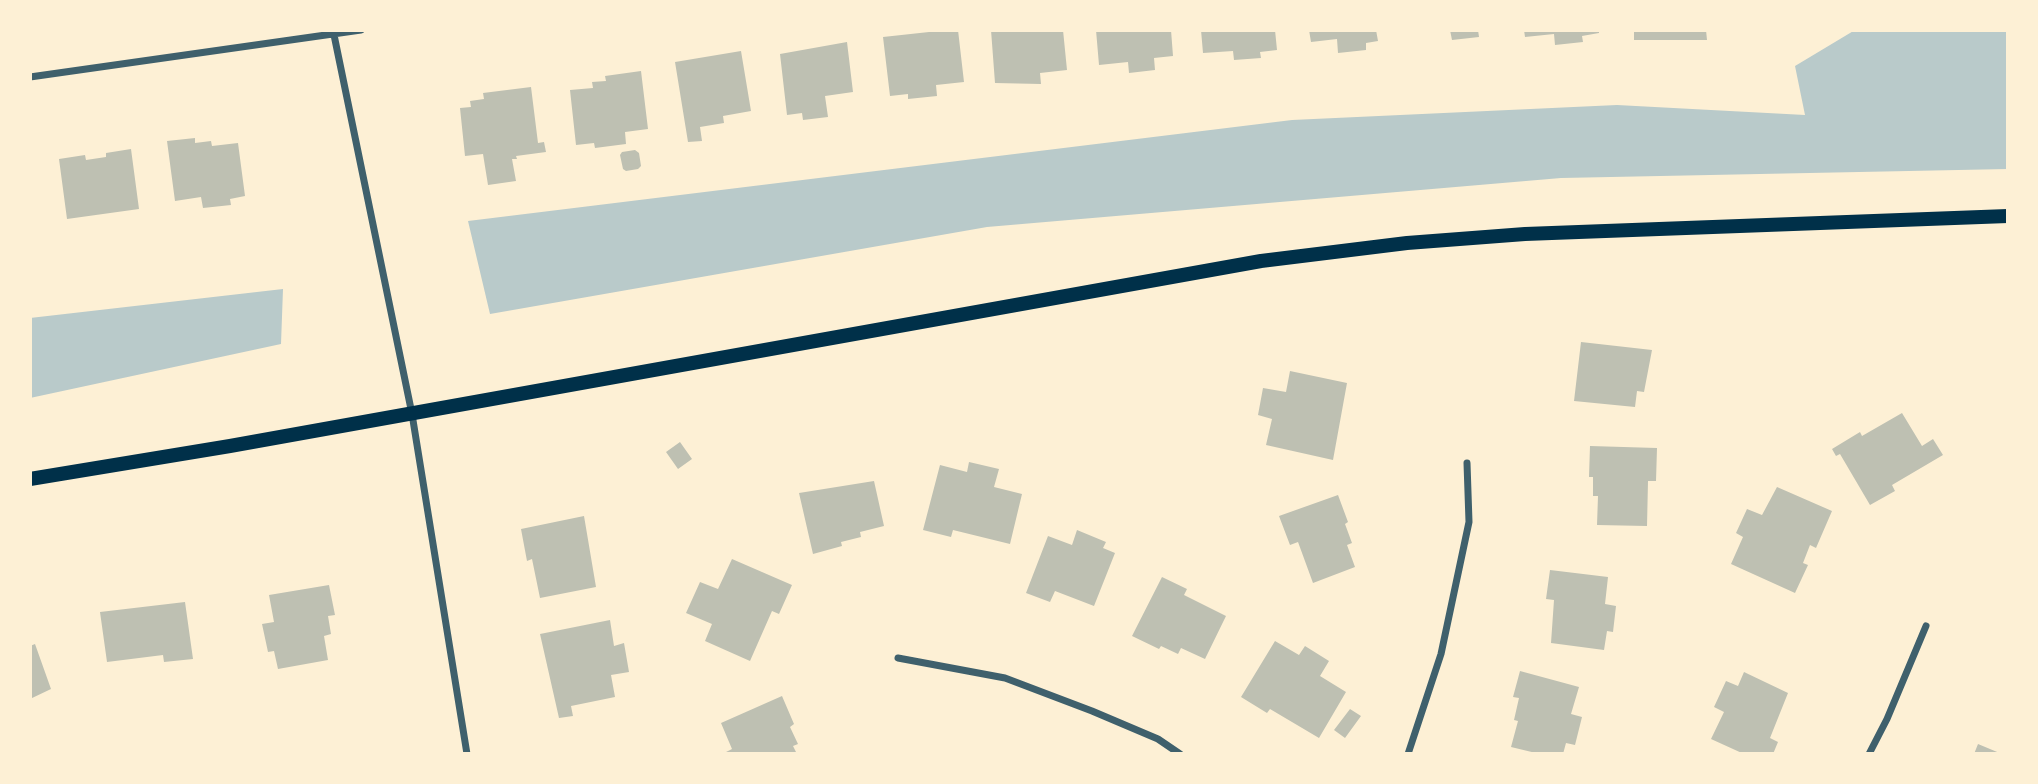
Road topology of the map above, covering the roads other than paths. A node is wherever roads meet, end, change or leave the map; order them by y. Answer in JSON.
{"nodes":[{"id":1,"x":361,"y":30,"type":"edge"},
{"id":2,"x":333,"y":32,"type":"edge"},
{"id":3,"x":30,"y":77,"type":"edge"},
{"id":4,"x":2008,"y":216,"type":"edge"},
{"id":5,"x":412,"y":414,"type":"junction"},
{"id":6,"x":1467,"y":463,"type":"dead end"},
{"id":7,"x":30,"y":479,"type":"edge"},
{"id":8,"x":1926,"y":626,"type":"dead end"},
{"id":9,"x":898,"y":658,"type":"dead end"},
{"id":10,"x":467,"y":754,"type":"edge"},
{"id":11,"x":1180,"y":754,"type":"edge"},
{"id":12,"x":1408,"y":754,"type":"edge"},
{"id":13,"x":1869,"y":754,"type":"edge"}],
"edges":[{"from":1,"to":2,"type":"street"},
{"from":2,"to":3,"type":"street"},
{"from":2,"to":5,"type":"street"},
{"from":4,"to":5,"type":"main road"},
{"from":5,"to":7,"type":"main road"},
{"from":5,"to":10,"type":"street"},
{"from":6,"to":12,"type":"street"},
{"from":8,"to":13,"type":"street"},
{"from":9,"to":11,"type":"street"}]}
